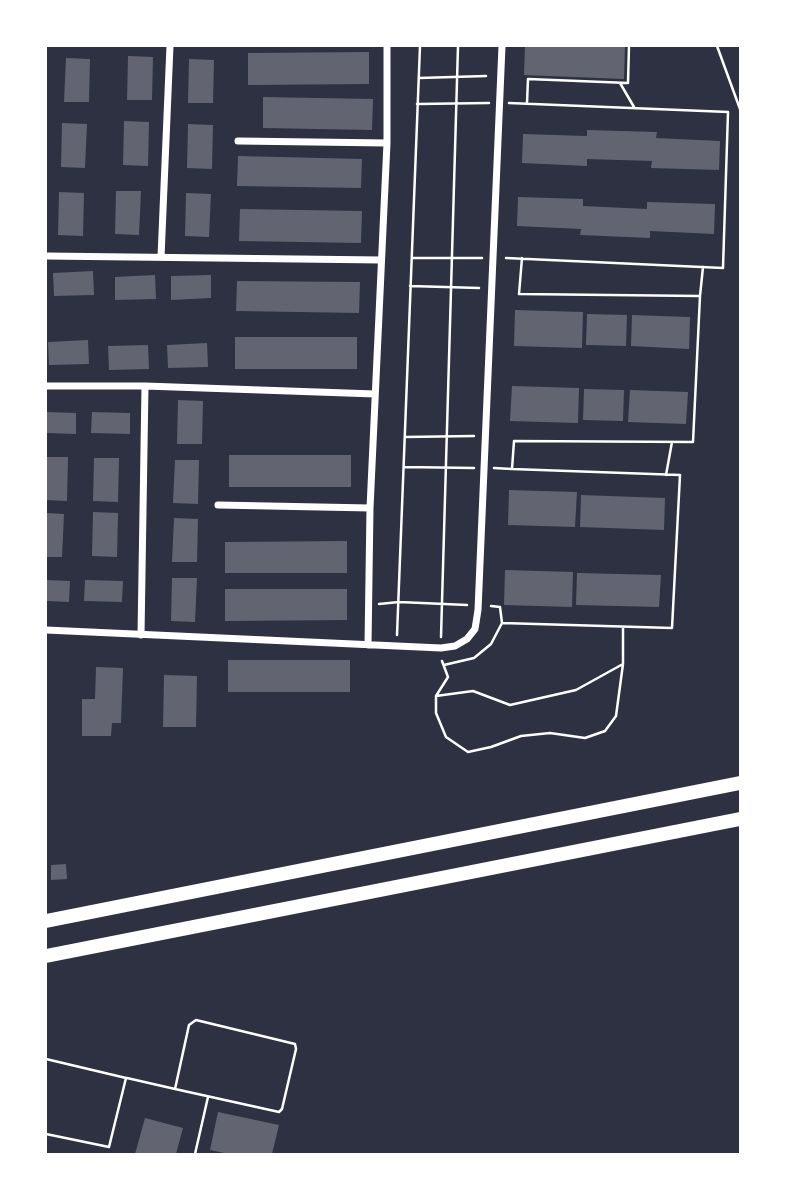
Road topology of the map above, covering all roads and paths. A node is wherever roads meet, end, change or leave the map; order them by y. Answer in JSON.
{"nodes":[{"id":1,"x":170,"y":46,"type":"edge"},
{"id":2,"x":387,"y":46,"type":"edge"},
{"id":3,"x":420,"y":46,"type":"edge"},
{"id":4,"x":458,"y":46,"type":"edge"},
{"id":5,"x":502,"y":46,"type":"edge"},
{"id":6,"x":629,"y":46,"type":"edge"},
{"id":7,"x":717,"y":46,"type":"edge"},
{"id":8,"x":486,"y":76,"type":"dead end"},
{"id":9,"x":457,"y":77,"type":"junction"},
{"id":10,"x":419,"y":78,"type":"junction"},
{"id":11,"x":620,"y":83,"type":"junction"},
{"id":12,"x":500,"y":103,"type":"junction"},
{"id":13,"x":527,"y":103,"type":"junction"},
{"id":14,"x":417,"y":104,"type":"junction"},
{"id":15,"x":457,"y":104,"type":"junction"},
{"id":16,"x":634,"y":108,"type":"junction"},
{"id":17,"x":740,"y":110,"type":"edge"},
{"id":18,"x":238,"y":141,"type":"dead end"},
{"id":19,"x":387,"y":144,"type":"junction"},
{"id":20,"x":46,"y":256,"type":"edge"},
{"id":21,"x":160,"y":257,"type":"junction"},
{"id":22,"x":412,"y":258,"type":"junction"},
{"id":23,"x":452,"y":258,"type":"junction"},
{"id":24,"x":493,"y":258,"type":"junction"},
{"id":25,"x":522,"y":258,"type":"junction"},
{"id":26,"x":381,"y":260,"type":"junction"},
{"id":27,"x":704,"y":267,"type":"junction"},
{"id":28,"x":410,"y":286,"type":"junction"},
{"id":29,"x":452,"y":286,"type":"junction"},
{"id":30,"x":479,"y":288,"type":"dead end"},
{"id":31,"x":700,"y":296,"type":"junction"},
{"id":32,"x":46,"y":386,"type":"edge"},
{"id":33,"x":145,"y":386,"type":"junction"},
{"id":34,"x":375,"y":394,"type":"junction"},
{"id":35,"x":447,"y":436,"type":"junction"},
{"id":36,"x":474,"y":436,"type":"dead end"},
{"id":37,"x":405,"y":437,"type":"junction"},
{"id":38,"x":672,"y":442,"type":"junction"},
{"id":39,"x":404,"y":467,"type":"junction"},
{"id":40,"x":446,"y":468,"type":"junction"},
{"id":41,"x":666,"y":475,"type":"junction"},
{"id":42,"x":218,"y":505,"type":"dead end"},
{"id":43,"x":370,"y":508,"type":"junction"},
{"id":44,"x":399,"y":602,"type":"junction"},
{"id":45,"x":369,"y":604,"type":"junction"},
{"id":46,"x":442,"y":604,"type":"junction"},
{"id":47,"x":478,"y":608,"type":"junction"},
{"id":48,"x":502,"y":623,"type":"junction"},
{"id":49,"x":623,"y":627,"type":"junction"},
{"id":50,"x":46,"y":630,"type":"edge"},
{"id":51,"x":141,"y":635,"type":"junction"},
{"id":52,"x":369,"y":645,"type":"junction"},
{"id":53,"x":397,"y":645,"type":"junction"},
{"id":54,"x":441,"y":648,"type":"junction"},
{"id":55,"x":623,"y":664,"type":"junction"},
{"id":56,"x":443,"y":665,"type":"junction"},
{"id":57,"x":436,"y":696,"type":"junction"},
{"id":58,"x":740,"y":783,"type":"edge"},
{"id":59,"x":740,"y":819,"type":"edge"},
{"id":60,"x":46,"y":921,"type":"edge"},
{"id":61,"x":46,"y":956,"type":"edge"},
{"id":62,"x":46,"y":1059,"type":"edge"},
{"id":63,"x":126,"y":1078,"type":"junction"},
{"id":64,"x":175,"y":1089,"type":"junction"},
{"id":65,"x":208,"y":1097,"type":"junction"},
{"id":66,"x":46,"y":1133,"type":"edge"},
{"id":67,"x":195,"y":1154,"type":"edge"}],
"edges":[{"from":1,"to":21,"type":"street"},
{"from":2,"to":19,"type":"street"},
{"from":3,"to":10,"type":"path"},
{"from":4,"to":9,"type":"path"},
{"from":5,"to":12,"type":"street"},
{"from":6,"to":11,"type":"path"},
{"from":7,"to":17,"type":"path"},
{"from":8,"to":9,"type":"path"},
{"from":9,"to":10,"type":"path"},
{"from":9,"to":15,"type":"path"},
{"from":10,"to":14,"type":"path"},
{"from":11,"to":13,"type":"path"},
{"from":11,"to":16,"type":"path"},
{"from":12,"to":13,"type":"path"},
{"from":12,"to":15,"type":"path"},
{"from":12,"to":24,"type":"street"},
{"from":13,"to":16,"type":"path"},
{"from":14,"to":15,"type":"path"},
{"from":14,"to":22,"type":"path"},
{"from":15,"to":23,"type":"path"},
{"from":16,"to":27,"type":"path"},
{"from":18,"to":19,"type":"street"},
{"from":19,"to":26,"type":"street"},
{"from":20,"to":21,"type":"street"},
{"from":21,"to":26,"type":"street"},
{"from":22,"to":23,"type":"path"},
{"from":22,"to":28,"type":"path"},
{"from":23,"to":24,"type":"path"},
{"from":23,"to":29,"type":"path"},
{"from":24,"to":25,"type":"path"},
{"from":24,"to":47,"type":"street"},
{"from":25,"to":27,"type":"path"},
{"from":25,"to":31,"type":"path"},
{"from":26,"to":34,"type":"street"},
{"from":27,"to":31,"type":"path"},
{"from":28,"to":29,"type":"path"},
{"from":28,"to":37,"type":"path"},
{"from":29,"to":30,"type":"path"},
{"from":29,"to":35,"type":"path"},
{"from":31,"to":38,"type":"path"},
{"from":32,"to":33,"type":"street"},
{"from":33,"to":34,"type":"street"},
{"from":33,"to":51,"type":"street"},
{"from":34,"to":43,"type":"street"},
{"from":35,"to":36,"type":"path"},
{"from":35,"to":37,"type":"path"},
{"from":35,"to":40,"type":"path"},
{"from":37,"to":39,"type":"path"},
{"from":38,"to":41,"type":"path"},
{"from":38,"to":41,"type":"path"},
{"from":39,"to":40,"type":"path"},
{"from":39,"to":44,"type":"path"},
{"from":40,"to":46,"type":"path"},
{"from":41,"to":49,"type":"path"},
{"from":42,"to":43,"type":"street"},
{"from":43,"to":45,"type":"street"},
{"from":44,"to":45,"type":"path"},
{"from":44,"to":46,"type":"path"},
{"from":44,"to":53,"type":"path"},
{"from":45,"to":52,"type":"street"},
{"from":46,"to":47,"type":"path"},
{"from":46,"to":54,"type":"path"},
{"from":47,"to":48,"type":"path"},
{"from":47,"to":54,"type":"street"},
{"from":48,"to":49,"type":"path"},
{"from":48,"to":56,"type":"path"},
{"from":49,"to":55,"type":"path"},
{"from":50,"to":51,"type":"street"},
{"from":51,"to":52,"type":"street"},
{"from":52,"to":53,"type":"street"},
{"from":53,"to":54,"type":"street"},
{"from":54,"to":56,"type":"path"},
{"from":55,"to":57,"type":"path"},
{"from":55,"to":57,"type":"path"},
{"from":56,"to":57,"type":"path"},
{"from":58,"to":60,"type":"highway"},
{"from":59,"to":61,"type":"highway"},
{"from":62,"to":63,"type":"path"},
{"from":63,"to":64,"type":"path"},
{"from":63,"to":66,"type":"path"},
{"from":64,"to":65,"type":"path"},
{"from":64,"to":65,"type":"path"},
{"from":65,"to":67,"type":"path"}]}
